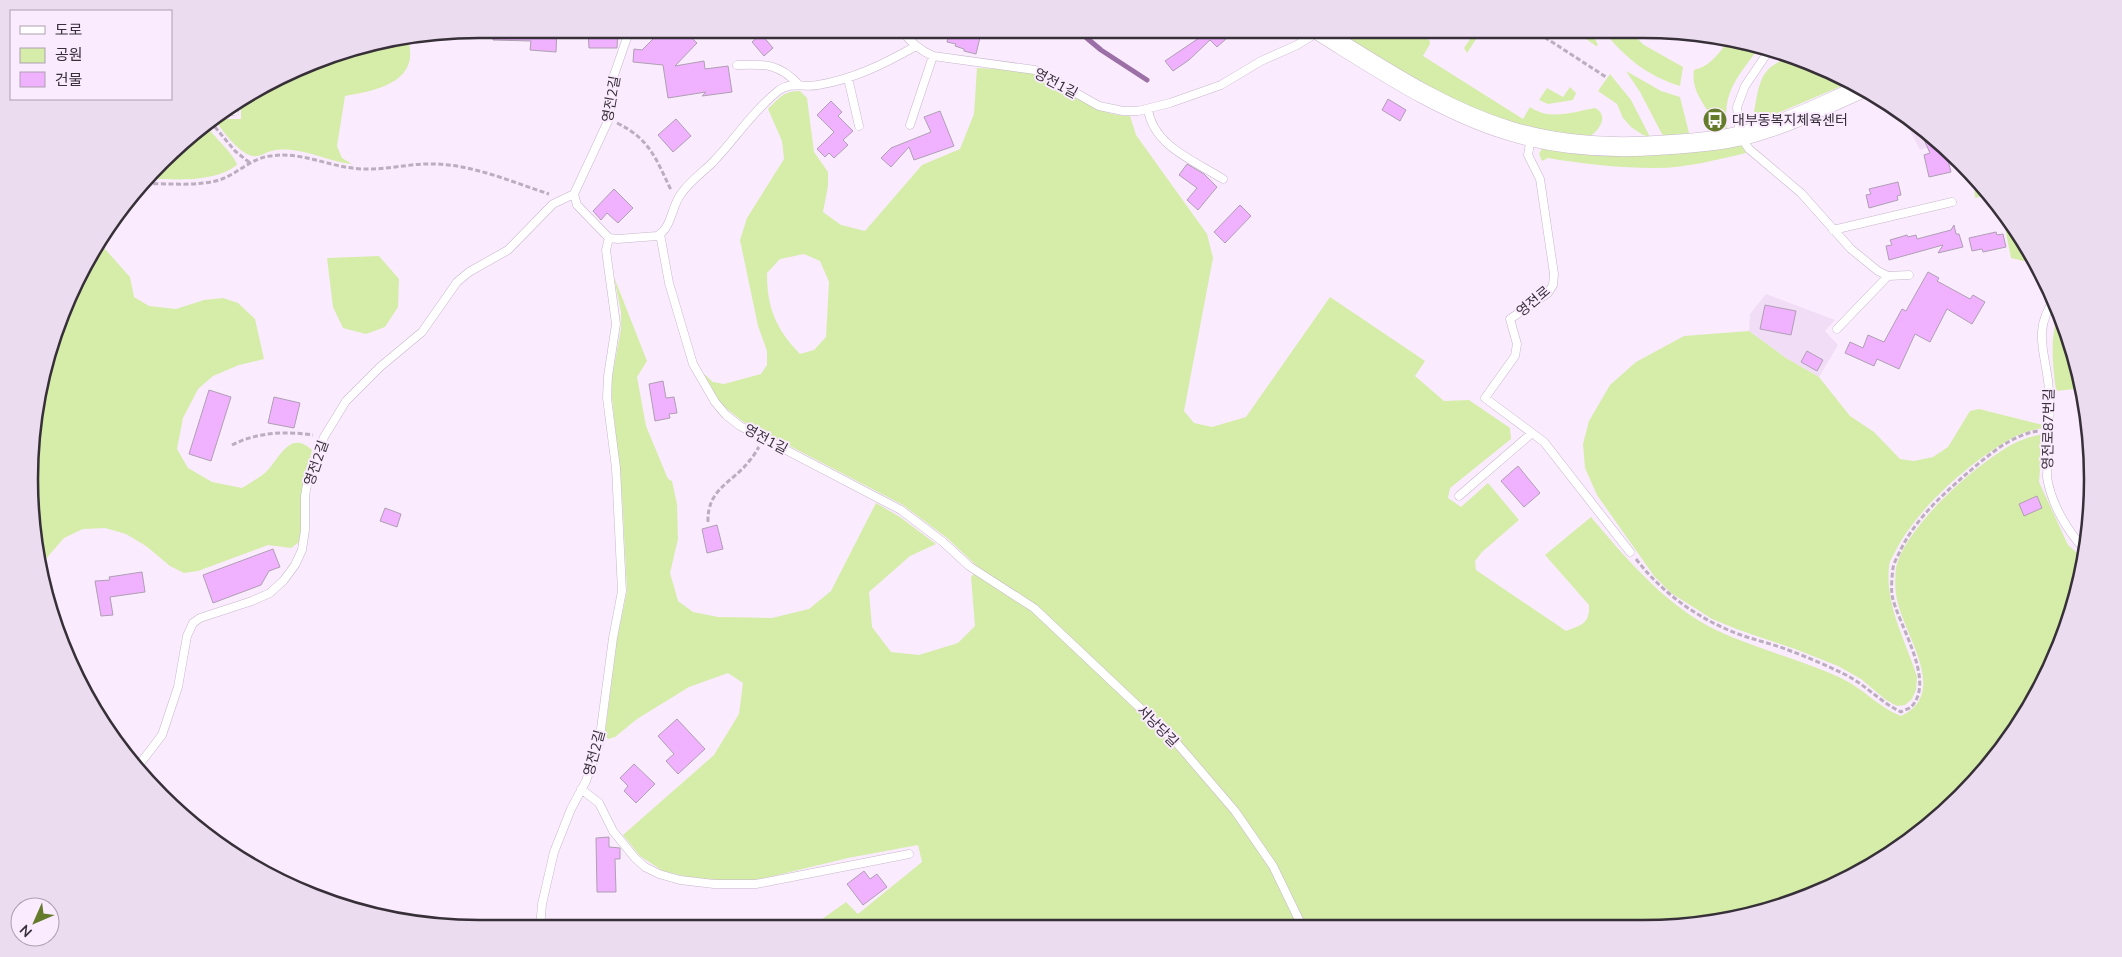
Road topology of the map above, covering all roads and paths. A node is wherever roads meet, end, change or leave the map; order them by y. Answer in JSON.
{"nodes":[{"id":1,"x":627,"y":38,"type":"edge"},
{"id":2,"x":909,"y":38,"type":"edge"},
{"id":3,"x":1307,"y":38,"type":"edge"},
{"id":4,"x":1331,"y":38,"type":"edge"},
{"id":5,"x":1546,"y":38,"type":"edge"},
{"id":6,"x":916,"y":46,"type":"junction"},
{"id":7,"x":1766,"y":55,"type":"edge"},
{"id":8,"x":933,"y":56,"type":"junction"},
{"id":9,"x":737,"y":65,"type":"dead end"},
{"id":10,"x":1606,"y":77,"type":"dead end"},
{"id":11,"x":848,"y":78,"type":"junction"},
{"id":12,"x":799,"y":85,"type":"junction"},
{"id":13,"x":1854,"y":92,"type":"edge"},
{"id":14,"x":1148,"y":109,"type":"junction"},
{"id":15,"x":609,"y":119,"type":"junction"},
{"id":16,"x":910,"y":125,"type":"dead end"},
{"id":17,"x":214,"y":126,"type":"edge"},
{"id":18,"x":859,"y":126,"type":"dead end"},
{"id":19,"x":1740,"y":136,"type":"junction"},
{"id":20,"x":1530,"y":137,"type":"junction"},
{"id":21,"x":250,"y":163,"type":"junction"},
{"id":22,"x":1223,"y":178,"type":"dead end"},
{"id":23,"x":151,"y":184,"type":"edge"},
{"id":24,"x":574,"y":194,"type":"junction"},
{"id":25,"x":564,"y":198,"type":"junction"},
{"id":26,"x":676,"y":202,"type":"junction"},
{"id":27,"x":1952,"y":202,"type":"dead end"},
{"id":28,"x":1833,"y":230,"type":"junction"},
{"id":29,"x":660,"y":234,"type":"junction"},
{"id":30,"x":610,"y":238,"type":"junction"},
{"id":31,"x":1910,"y":275,"type":"dead end"},
{"id":32,"x":1888,"y":276,"type":"junction"},
{"id":33,"x":2050,"y":308,"type":"edge"},
{"id":34,"x":1837,"y":330,"type":"dead end"},
{"id":35,"x":2049,"y":430,"type":"junction"},
{"id":36,"x":1532,"y":433,"type":"junction"},
{"id":37,"x":324,"y":437,"type":"junction"},
{"id":38,"x":764,"y":438,"type":"junction"},
{"id":39,"x":232,"y":446,"type":"dead end"},
{"id":40,"x":1459,"y":496,"type":"dead end"},
{"id":41,"x":708,"y":522,"type":"dead end"},
{"id":42,"x":2080,"y":544,"type":"edge"},
{"id":43,"x":1630,"y":552,"type":"joint"},
{"id":44,"x":969,"y":566,"type":"joint"},
{"id":45,"x":141,"y":762,"type":"edge"},
{"id":46,"x":582,"y":789,"type":"junction"},
{"id":47,"x":909,"y":854,"type":"dead end"},
{"id":48,"x":541,"y":920,"type":"edge"},
{"id":49,"x":1299,"y":920,"type":"edge"}],
"edges":[{"from":1,"to":15,"type":"lane","name":"영전2길"},
{"from":2,"to":6,"type":"lane","name":"영전1길"},
{"from":3,"to":14,"type":"lane","name":"영전1길"},
{"from":4,"to":20,"type":"street"},
{"from":5,"to":10,"type":"path"},
{"from":6,"to":8,"type":"lane","name":"영전1길"},
{"from":6,"to":11,"type":"lane"},
{"from":7,"to":19,"type":"lane"},
{"from":8,"to":14,"type":"lane","name":"영전1길"},
{"from":8,"to":16,"type":"lane"},
{"from":9,"to":12,"type":"lane"},
{"from":11,"to":12,"type":"lane"},
{"from":11,"to":18,"type":"lane"},
{"from":12,"to":26,"type":"lane"},
{"from":13,"to":19,"type":"street"},
{"from":14,"to":22,"type":"lane"},
{"from":15,"to":24,"type":"lane","name":"영전2길"},
{"from":15,"to":26,"type":"path"},
{"from":17,"to":21,"type":"path"},
{"from":19,"to":20,"type":"street"},
{"from":19,"to":28,"type":"lane"},
{"from":20,"to":36,"type":"lane","name":"영전로"},
{"from":21,"to":23,"type":"path"},
{"from":21,"to":25,"type":"path"},
{"from":24,"to":25,"type":"lane","name":"영전2길"},
{"from":24,"to":30,"type":"lane"},
{"from":25,"to":37,"type":"lane","name":"영전2길"},
{"from":26,"to":29,"type":"lane"},
{"from":27,"to":28,"type":"lane"},
{"from":28,"to":32,"type":"lane"},
{"from":29,"to":30,"type":"lane"},
{"from":29,"to":38,"type":"lane","name":"영전1길"},
{"from":30,"to":46,"type":"lane","name":"영전2길"},
{"from":31,"to":32,"type":"lane"},
{"from":32,"to":34,"type":"lane"},
{"from":33,"to":35,"type":"lane","name":"영전로87번길"},
{"from":35,"to":42,"type":"lane","name":"영전로87번길"},
{"from":35,"to":43,"type":"path"},
{"from":36,"to":40,"type":"lane"},
{"from":36,"to":43,"type":"lane","name":"영전로"},
{"from":37,"to":39,"type":"path"},
{"from":37,"to":45,"type":"lane","name":"영전2길"},
{"from":38,"to":41,"type":"path"},
{"from":38,"to":44,"type":"lane","name":"영전1길"},
{"from":44,"to":49,"type":"lane","name":"서낭당길"},
{"from":46,"to":47,"type":"lane","name":"영전2길"},
{"from":46,"to":48,"type":"lane","name":"영전2길"}]}
